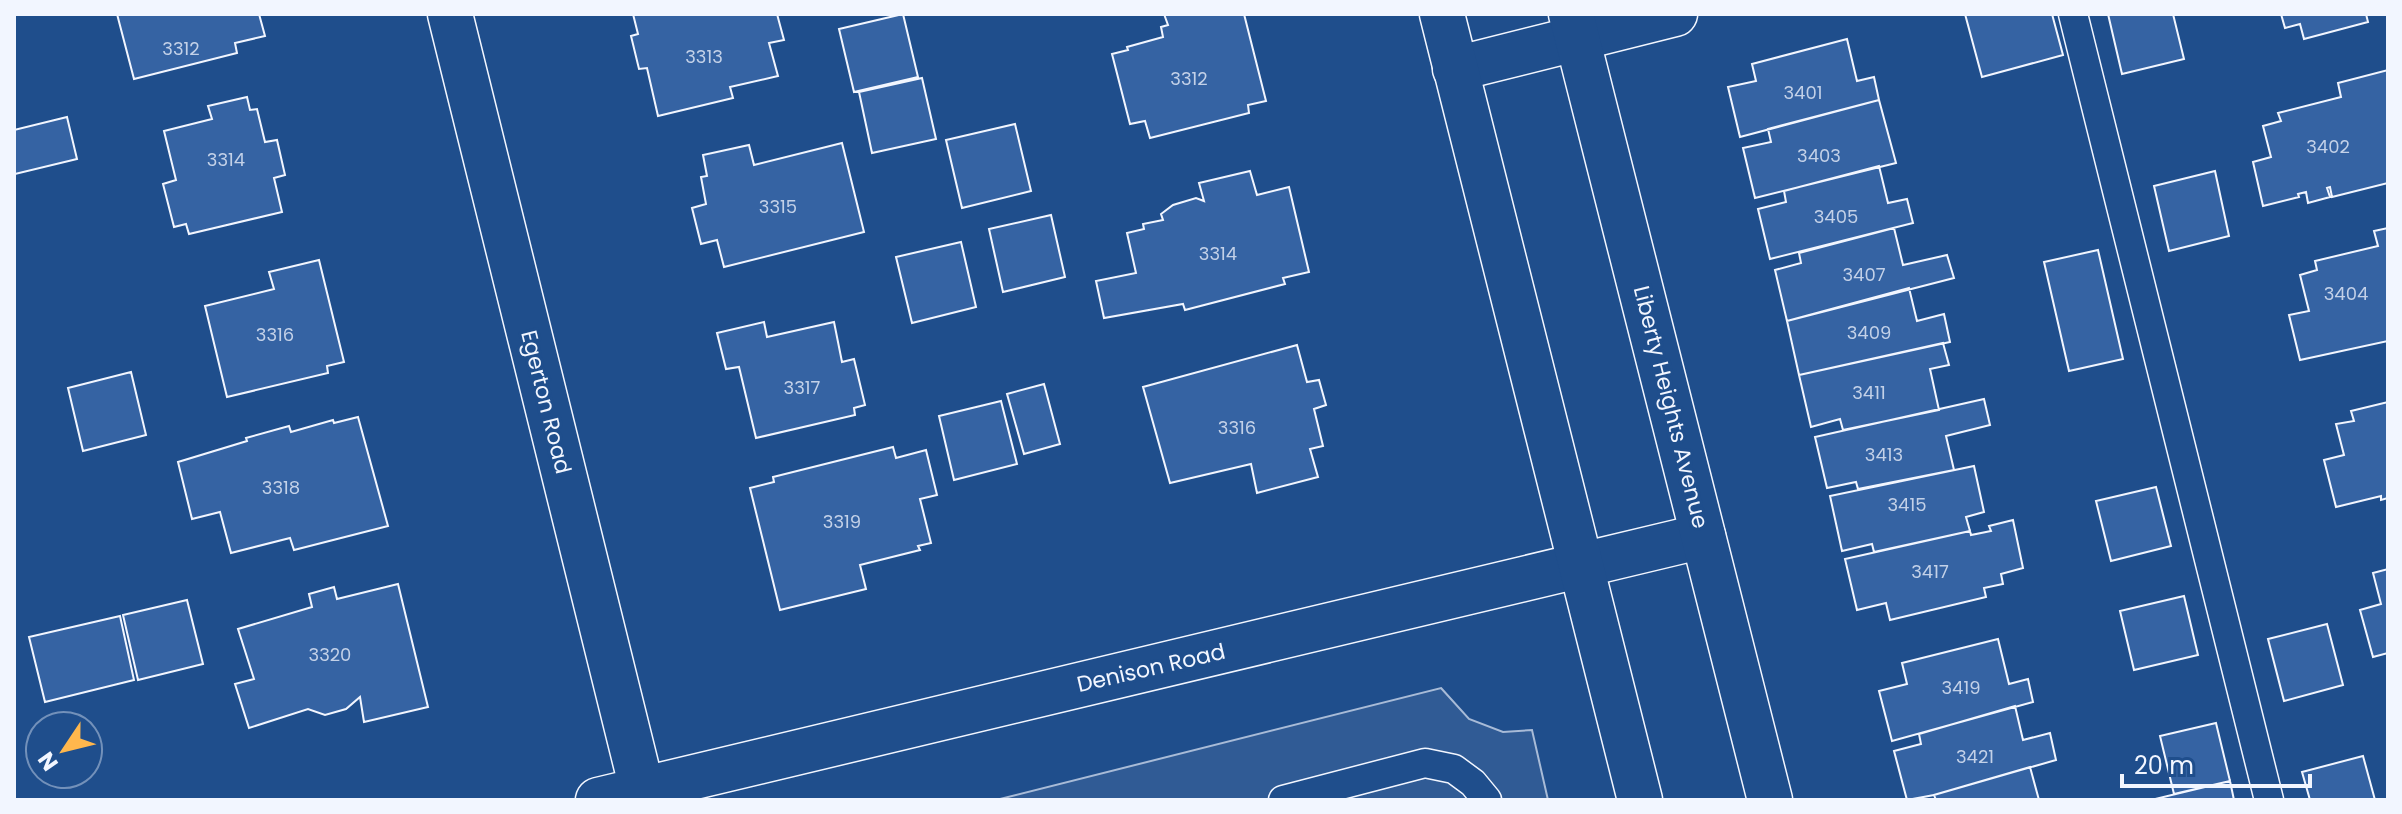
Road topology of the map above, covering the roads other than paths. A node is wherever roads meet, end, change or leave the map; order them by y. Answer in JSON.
{"nodes":[{"id":1,"x":450,"y":14,"type":"edge"},
{"id":2,"x":1442,"y":14,"type":"edge"},
{"id":3,"x":1675,"y":14,"type":"edge"},
{"id":4,"x":2073,"y":14,"type":"edge"},
{"id":5,"x":1574,"y":26,"type":"edge"},
{"id":6,"x":1455,"y":69,"type":"junction"},
{"id":7,"x":1703,"y":536,"type":"junction"},
{"id":8,"x":1581,"y":565,"type":"junction"},
{"id":9,"x":642,"y":789,"type":"junction"},
{"id":10,"x":598,"y":800,"type":"edge"},
{"id":11,"x":1283,"y":800,"type":"edge"},
{"id":12,"x":1487,"y":800,"type":"edge"},
{"id":13,"x":1640,"y":800,"type":"edge"},
{"id":14,"x":1770,"y":800,"type":"edge"},
{"id":15,"x":2269,"y":800,"type":"edge"}],
"edges":[{"from":1,"to":9,"type":"street","name":"Egerton Road"},
{"from":2,"to":6,"type":"street"},
{"from":3,"to":5,"type":"street"},
{"from":4,"to":15,"type":"lane"},
{"from":5,"to":6,"type":"street"},
{"from":5,"to":7,"type":"street","name":"Liberty Heights Avenue"},
{"from":6,"to":8,"type":"street"},
{"from":7,"to":8,"type":"street","name":"Denison Road"},
{"from":7,"to":14,"type":"street","name":"Liberty Heights Avenue"},
{"from":8,"to":9,"type":"street","name":"Denison Road"},
{"from":8,"to":13,"type":"street"},
{"from":9,"to":10,"type":"street","name":"Denison Road"},
{"from":11,"to":12,"type":"lane"}]}
